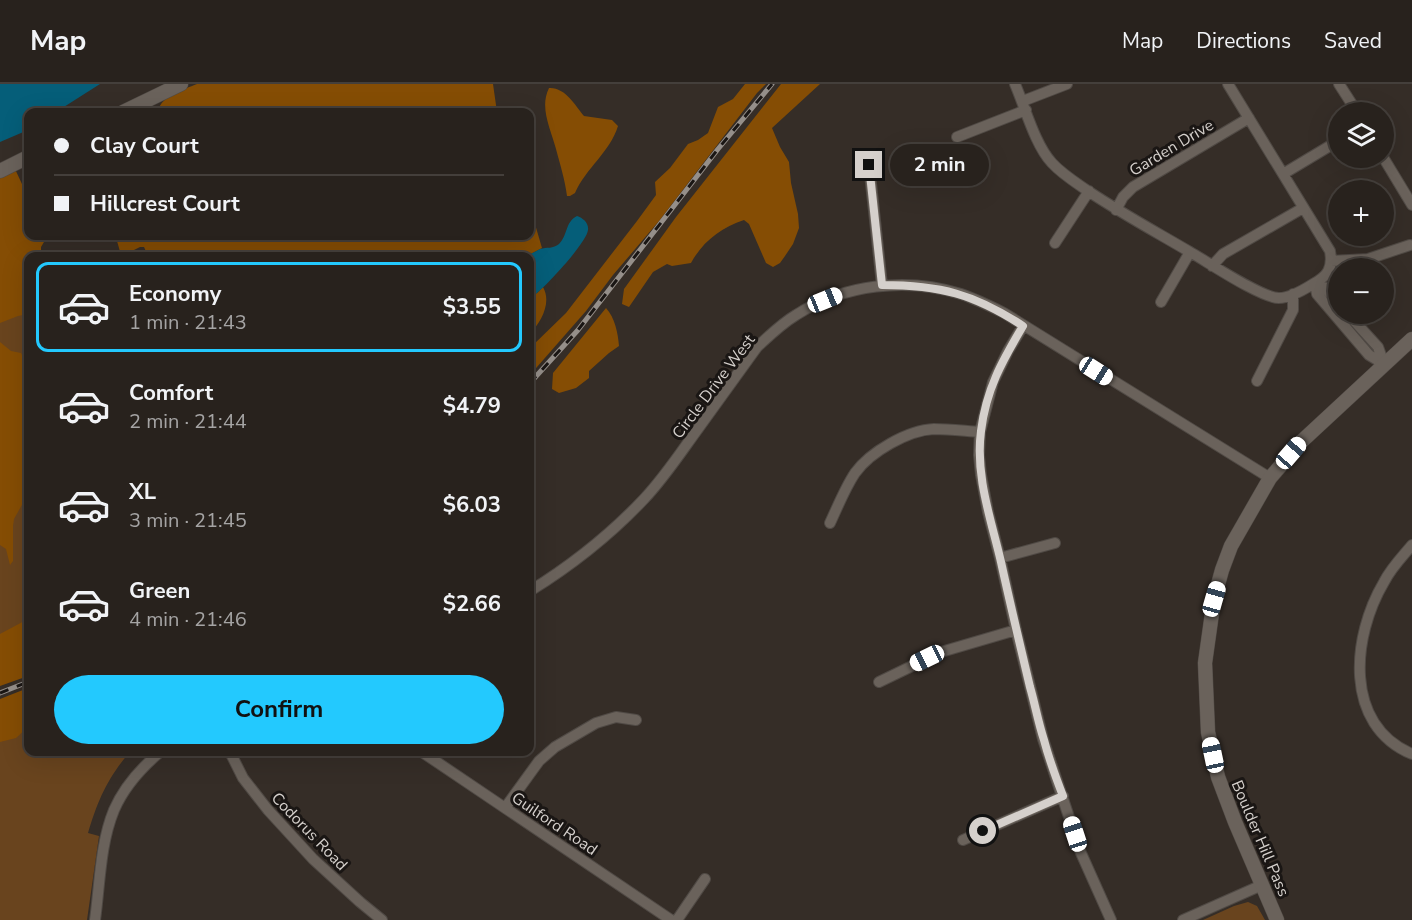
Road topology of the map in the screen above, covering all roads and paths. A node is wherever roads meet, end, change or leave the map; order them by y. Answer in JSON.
{"nodes":[{"id":1,"x":181,"y":84,"type":"edge"},
{"id":2,"x":1016,"y":84,"type":"edge"},
{"id":3,"x":1066,"y":84,"type":"edge"},
{"id":4,"x":1228,"y":84,"type":"edge"},
{"id":5,"x":1339,"y":84,"type":"edge"},
{"id":6,"x":1350,"y":102,"type":"edge"},
{"id":7,"x":1024,"y":106,"type":"junction"},
{"id":8,"x":131,"y":108,"type":"edge"},
{"id":9,"x":1249,"y":118,"type":"junction"},
{"id":10,"x":957,"y":137,"type":"dead end"},
{"id":11,"x":1328,"y":147,"type":"edge"},
{"id":12,"x":24,"y":160,"type":"edge"},
{"id":13,"x":869,"y":165,"type":"dead end"},
{"id":14,"x":1390,"y":168,"type":"edge"},
{"id":15,"x":0,"y":171,"type":"edge"},
{"id":16,"x":1283,"y":174,"type":"junction"},
{"id":17,"x":1089,"y":191,"type":"junction"},
{"id":18,"x":1412,"y":205,"type":"edge"},
{"id":19,"x":1303,"y":208,"type":"junction"},
{"id":20,"x":1116,"y":210,"type":"junction"},
{"id":21,"x":1056,"y":243,"type":"dead end"},
{"id":22,"x":1410,"y":245,"type":"dead end"},
{"id":23,"x":1190,"y":252,"type":"junction"},
{"id":24,"x":1331,"y":258,"type":"edge"},
{"id":25,"x":1371,"y":258,"type":"edge"},
{"id":26,"x":1212,"y":266,"type":"junction"},
{"id":27,"x":1328,"y":272,"type":"edge"},
{"id":28,"x":1315,"y":283,"type":"junction"},
{"id":29,"x":882,"y":285,"type":"junction"},
{"id":30,"x":1328,"y":291,"type":"edge"},
{"id":31,"x":1293,"y":294,"type":"junction"},
{"id":32,"x":1161,"y":302,"type":"dead end"},
{"id":33,"x":1357,"y":324,"type":"edge"},
{"id":34,"x":1023,"y":326,"type":"junction"},
{"id":35,"x":1412,"y":339,"type":"edge"},
{"id":36,"x":1384,"y":364,"type":"junction"},
{"id":37,"x":1257,"y":381,"type":"dead end"},
{"id":38,"x":980,"y":432,"type":"junction"},
{"id":39,"x":1270,"y":478,"type":"junction"},
{"id":40,"x":830,"y":523,"type":"dead end"},
{"id":41,"x":1055,"y":543,"type":"dead end"},
{"id":42,"x":1412,"y":545,"type":"edge"},
{"id":43,"x":1000,"y":558,"type":"junction"},
{"id":44,"x":534,"y":588,"type":"edge"},
{"id":45,"x":1016,"y":630,"type":"junction"},
{"id":46,"x":879,"y":682,"type":"dead end"},
{"id":47,"x":636,"y":720,"type":"dead end"},
{"id":48,"x":1412,"y":754,"type":"edge"},
{"id":49,"x":155,"y":756,"type":"edge"},
{"id":50,"x":232,"y":756,"type":"edge"},
{"id":51,"x":428,"y":756,"type":"edge"},
{"id":52,"x":1063,"y":796,"type":"junction"},
{"id":53,"x":505,"y":808,"type":"junction"},
{"id":54,"x":963,"y":840,"type":"dead end"},
{"id":55,"x":705,"y":879,"type":"dead end"},
{"id":56,"x":1262,"y":885,"type":"junction"},
{"id":57,"x":95,"y":920,"type":"edge"},
{"id":58,"x":382,"y":920,"type":"edge"},
{"id":59,"x":671,"y":920,"type":"edge"},
{"id":60,"x":677,"y":920,"type":"edge"},
{"id":61,"x":1110,"y":920,"type":"edge"},
{"id":62,"x":1183,"y":920,"type":"edge"},
{"id":63,"x":1277,"y":920,"type":"edge"}],
"edges":[{"from":1,"to":8,"type":"street"},
{"from":2,"to":7,"type":"street"},
{"from":3,"to":7,"type":"street"},
{"from":4,"to":9,"type":"street"},
{"from":5,"to":6,"type":"street"},
{"from":7,"to":10,"type":"street"},
{"from":7,"to":17,"type":"street"},
{"from":9,"to":16,"type":"street"},
{"from":9,"to":20,"type":"street","name":"Garden Drive"},
{"from":11,"to":16,"type":"street"},
{"from":12,"to":15,"type":"street"},
{"from":13,"to":29,"type":"street"},
{"from":14,"to":18,"type":"street"},
{"from":16,"to":19,"type":"street"},
{"from":17,"to":20,"type":"street"},
{"from":17,"to":21,"type":"street"},
{"from":19,"to":24,"type":"street"},
{"from":19,"to":26,"type":"street"},
{"from":20,"to":23,"type":"street"},
{"from":22,"to":25,"type":"street"},
{"from":23,"to":26,"type":"street"},
{"from":23,"to":32,"type":"street"},
{"from":26,"to":31,"type":"street"},
{"from":27,"to":28,"type":"street"},
{"from":28,"to":30,"type":"street"},
{"from":28,"to":31,"type":"street"},
{"from":28,"to":36,"type":"street"},
{"from":29,"to":34,"type":"street","name":"Circle Drive West"},
{"from":29,"to":44,"type":"street","name":"Circle Drive West"},
{"from":31,"to":37,"type":"street"},
{"from":33,"to":36,"type":"street"},
{"from":34,"to":38,"type":"street"},
{"from":34,"to":39,"type":"street","name":"Circle Drive West"},
{"from":35,"to":36,"type":"street","name":"Boulder Hill Pass"},
{"from":36,"to":39,"type":"street","name":"Boulder Hill Pass"},
{"from":38,"to":40,"type":"street"},
{"from":38,"to":43,"type":"street"},
{"from":39,"to":56,"type":"street","name":"Boulder Hill Pass"},
{"from":41,"to":43,"type":"street"},
{"from":42,"to":48,"type":"street"},
{"from":43,"to":45,"type":"street"},
{"from":45,"to":46,"type":"street"},
{"from":45,"to":52,"type":"street"},
{"from":47,"to":53,"type":"street"},
{"from":49,"to":57,"type":"street"},
{"from":50,"to":58,"type":"street","name":"Codorus Road"},
{"from":51,"to":53,"type":"street","name":"Guilford Road"},
{"from":52,"to":54,"type":"street"},
{"from":52,"to":61,"type":"street"},
{"from":53,"to":59,"type":"street","name":"Guilford Road"},
{"from":55,"to":60,"type":"street"},
{"from":56,"to":62,"type":"street"},
{"from":56,"to":63,"type":"street","name":"Boulder Hill Pass"}]}
